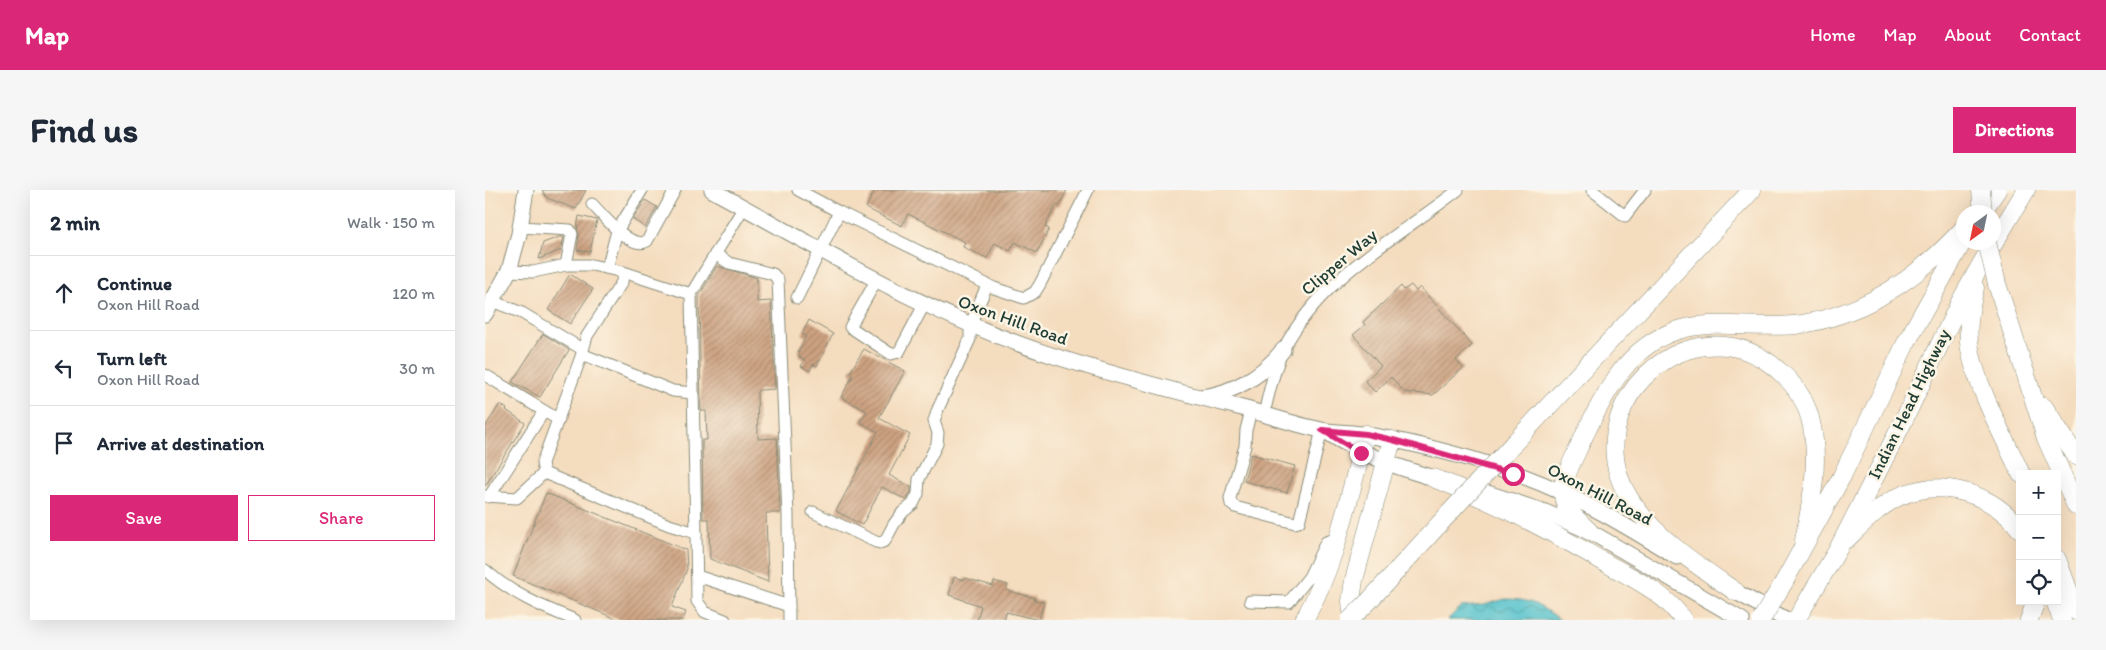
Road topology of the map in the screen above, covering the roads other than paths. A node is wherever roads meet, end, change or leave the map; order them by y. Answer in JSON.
{"nodes":[{"id":1,"x":526,"y":190,"type":"edge"},
{"id":2,"x":642,"y":190,"type":"edge"},
{"id":3,"x":675,"y":190,"type":"edge"},
{"id":4,"x":711,"y":190,"type":"edge"},
{"id":5,"x":799,"y":190,"type":"edge"},
{"id":6,"x":1088,"y":190,"type":"edge"},
{"id":7,"x":1458,"y":190,"type":"edge"},
{"id":8,"x":1592,"y":190,"type":"edge"},
{"id":9,"x":1645,"y":190,"type":"edge"},
{"id":10,"x":1752,"y":190,"type":"edge"},
{"id":11,"x":2026,"y":190,"type":"edge"},
{"id":12,"x":729,"y":194,"type":"edge"},
{"id":13,"x":592,"y":204,"type":"dead end"},
{"id":14,"x":744,"y":208,"type":"junction"},
{"id":15,"x":839,"y":212,"type":"junction"},
{"id":16,"x":520,"y":226,"type":"junction"},
{"id":17,"x":617,"y":231,"type":"junction"},
{"id":18,"x":1956,"y":237,"type":"edge"},
{"id":19,"x":1958,"y":250,"type":"edge"},
{"id":20,"x":1989,"y":250,"type":"edge"},
{"id":21,"x":821,"y":251,"type":"junction"},
{"id":22,"x":715,"y":254,"type":"junction"},
{"id":23,"x":1983,"y":261,"type":"junction"},
{"id":24,"x":566,"y":265,"type":"junction"},
{"id":25,"x":607,"y":268,"type":"junction"},
{"id":26,"x":509,"y":271,"type":"junction"},
{"id":27,"x":623,"y":272,"type":"junction"},
{"id":28,"x":876,"y":281,"type":"junction"},
{"id":29,"x":987,"y":285,"type":"junction"},
{"id":30,"x":691,"y":294,"type":"junction"},
{"id":31,"x":797,"y":298,"type":"dead end"},
{"id":32,"x":924,"y":304,"type":"junction"},
{"id":33,"x":489,"y":307,"type":"edge"},
{"id":34,"x":970,"y":326,"type":"junction"},
{"id":35,"x":1283,"y":350,"type":"junction"},
{"id":36,"x":582,"y":352,"type":"junction"},
{"id":37,"x":2019,"y":355,"type":"junction"},
{"id":38,"x":485,"y":375,"type":"edge"},
{"id":39,"x":693,"y":393,"type":"junction"},
{"id":40,"x":1197,"y":397,"type":"junction"},
{"id":41,"x":544,"y":411,"type":"junction"},
{"id":42,"x":1258,"y":412,"type":"junction"},
{"id":43,"x":559,"y":420,"type":"junction"},
{"id":44,"x":1322,"y":430,"type":"junction"},
{"id":45,"x":1366,"y":434,"type":"junction"},
{"id":46,"x":1393,"y":440,"type":"junction"},
{"id":47,"x":1361,"y":453,"type":"junction"},
{"id":48,"x":2076,"y":456,"type":"edge"},
{"id":49,"x":1386,"y":463,"type":"junction"},
{"id":50,"x":2019,"y":470,"type":"edge"},
{"id":51,"x":544,"y":473,"type":"junction"},
{"id":52,"x":1433,"y":478,"type":"junction"},
{"id":53,"x":1562,"y":492,"type":"junction"},
{"id":54,"x":487,"y":496,"type":"edge"},
{"id":55,"x":2076,"y":506,"type":"edge"},
{"id":56,"x":813,"y":512,"type":"dead end"},
{"id":57,"x":2016,"y":525,"type":"edge"},
{"id":58,"x":1589,"y":531,"type":"junction"},
{"id":59,"x":696,"y":533,"type":"junction"},
{"id":60,"x":1339,"y":538,"type":"junction"},
{"id":61,"x":1803,"y":546,"type":"junction"},
{"id":62,"x":1837,"y":550,"type":"junction"},
{"id":63,"x":2057,"y":560,"type":"edge"},
{"id":64,"x":485,"y":570,"type":"edge"},
{"id":65,"x":2064,"y":575,"type":"junction"},
{"id":66,"x":697,"y":576,"type":"junction"},
{"id":67,"x":1736,"y":592,"type":"junction"},
{"id":68,"x":2076,"y":595,"type":"edge"},
{"id":69,"x":1250,"y":601,"type":"dead end"},
{"id":70,"x":2035,"y":605,"type":"edge"},
{"id":71,"x":2056,"y":605,"type":"edge"},
{"id":72,"x":789,"y":606,"type":"junction"},
{"id":73,"x":2076,"y":611,"type":"edge"},
{"id":74,"x":575,"y":620,"type":"edge"},
{"id":75,"x":725,"y":620,"type":"edge"},
{"id":76,"x":789,"y":620,"type":"edge"},
{"id":77,"x":1304,"y":620,"type":"edge"},
{"id":78,"x":1352,"y":620,"type":"edge"},
{"id":79,"x":1683,"y":620,"type":"edge"},
{"id":80,"x":1742,"y":620,"type":"edge"},
{"id":81,"x":1761,"y":620,"type":"edge"},
{"id":82,"x":1787,"y":620,"type":"edge"},
{"id":83,"x":1796,"y":620,"type":"edge"},
{"id":84,"x":2029,"y":620,"type":"edge"},
{"id":85,"x":2062,"y":620,"type":"edge"}],
"edges":[{"from":1,"to":16,"type":"main road"},
{"from":2,"to":17,"type":"street"},
{"from":3,"to":17,"type":"street"},
{"from":4,"to":12,"type":"main road","name":"Oxon Hill Road"},
{"from":5,"to":15,"type":"street"},
{"from":6,"to":29,"type":"street"},
{"from":7,"to":35,"type":"street","name":"Clipper Way"},
{"from":8,"to":9,"type":"street"},
{"from":10,"to":78,"type":"highway","bridge":true},
{"from":11,"to":23,"type":"highway","name":"Indian Head Highway"},
{"from":12,"to":14,"type":"main road","name":"Oxon Hill Road"},
{"from":13,"to":17,"type":"street"},
{"from":14,"to":21,"type":"main road","name":"Oxon Hill Road"},
{"from":14,"to":22,"type":"street"},
{"from":15,"to":21,"type":"street"},
{"from":15,"to":29,"type":"street"},
{"from":16,"to":24,"type":"street"},
{"from":16,"to":26,"type":"main road"},
{"from":17,"to":25,"type":"street"},
{"from":18,"to":53,"type":"highway"},
{"from":19,"to":61,"type":"highway","name":"Indian Head Highway"},
{"from":20,"to":37,"type":"highway","bridge":true},
{"from":21,"to":28,"type":"main road","name":"Oxon Hill Road"},
{"from":21,"to":31,"type":"street"},
{"from":22,"to":30,"type":"street"},
{"from":22,"to":72,"type":"street"},
{"from":23,"to":50,"type":"highway"},
{"from":23,"to":62,"type":"highway","name":"Indian Head Highway"},
{"from":24,"to":25,"type":"street"},
{"from":24,"to":26,"type":"street"},
{"from":25,"to":27,"type":"street"},
{"from":26,"to":33,"type":"main road"},
{"from":27,"to":30,"type":"street"},
{"from":27,"to":36,"type":"street"},
{"from":28,"to":32,"type":"main road","name":"Oxon Hill Road"},
{"from":28,"to":32,"type":"street"},
{"from":29,"to":34,"type":"street"},
{"from":30,"to":39,"type":"street"},
{"from":32,"to":34,"type":"main road","name":"Oxon Hill Road"},
{"from":33,"to":36,"type":"street"},
{"from":34,"to":40,"type":"main road","name":"Oxon Hill Road"},
{"from":34,"to":56,"type":"street"},
{"from":35,"to":40,"type":"main road"},
{"from":35,"to":42,"type":"street","name":"Clipper Way"},
{"from":36,"to":39,"type":"street"},
{"from":36,"to":43,"type":"street"},
{"from":37,"to":48,"type":"highway"},
{"from":37,"to":55,"type":"highway"},
{"from":38,"to":41,"type":"street"},
{"from":39,"to":59,"type":"street"},
{"from":40,"to":42,"type":"main road","name":"Oxon Hill Road"},
{"from":41,"to":43,"type":"street"},
{"from":41,"to":54,"type":"street"},
{"from":42,"to":44,"type":"main road","name":"Oxon Hill Road"},
{"from":42,"to":44,"type":"street","name":"Clipper Way"},
{"from":43,"to":51,"type":"street"},
{"from":44,"to":45,"type":"main road","name":"Oxon Hill Road"},
{"from":44,"to":47,"type":"main road","name":"Oxon Hill Road"},
{"from":45,"to":46,"type":"main road","name":"Oxon Hill Road"},
{"from":45,"to":47,"type":"highway"},
{"from":46,"to":49,"type":"highway"},
{"from":46,"to":53,"type":"main road","name":"Oxon Hill Road"},
{"from":47,"to":49,"type":"main road","name":"Oxon Hill Road"},
{"from":47,"to":60,"type":"highway"},
{"from":49,"to":52,"type":"main road","name":"Oxon Hill Road"},
{"from":49,"to":78,"type":"highway"},
{"from":51,"to":54,"type":"street"},
{"from":51,"to":59,"type":"street"},
{"from":52,"to":58,"type":"main road","name":"Oxon Hill Road"},
{"from":52,"to":79,"type":"highway"},
{"from":53,"to":58,"type":"highway"},
{"from":53,"to":67,"type":"main road","name":"Oxon Hill Road"},
{"from":57,"to":62,"type":"highway"},
{"from":58,"to":80,"type":"main road","name":"Oxon Hill Road"},
{"from":59,"to":66,"type":"street"},
{"from":60,"to":69,"type":"street"},
{"from":60,"to":77,"type":"highway"},
{"from":61,"to":67,"type":"highway"},
{"from":61,"to":81,"type":"highway","name":"Indian Head Highway","bridge":true},
{"from":62,"to":83,"type":"highway","name":"Indian Head Highway"},
{"from":63,"to":65,"type":"highway"},
{"from":64,"to":74,"type":"street"},
{"from":65,"to":68,"type":"highway"},
{"from":65,"to":73,"type":"highway"},
{"from":66,"to":72,"type":"street"},
{"from":66,"to":75,"type":"street"},
{"from":67,"to":82,"type":"main road","name":"Oxon Hill Road"},
{"from":70,"to":84,"type":"highway"},
{"from":71,"to":85,"type":"highway"},
{"from":72,"to":76,"type":"street"}]}
